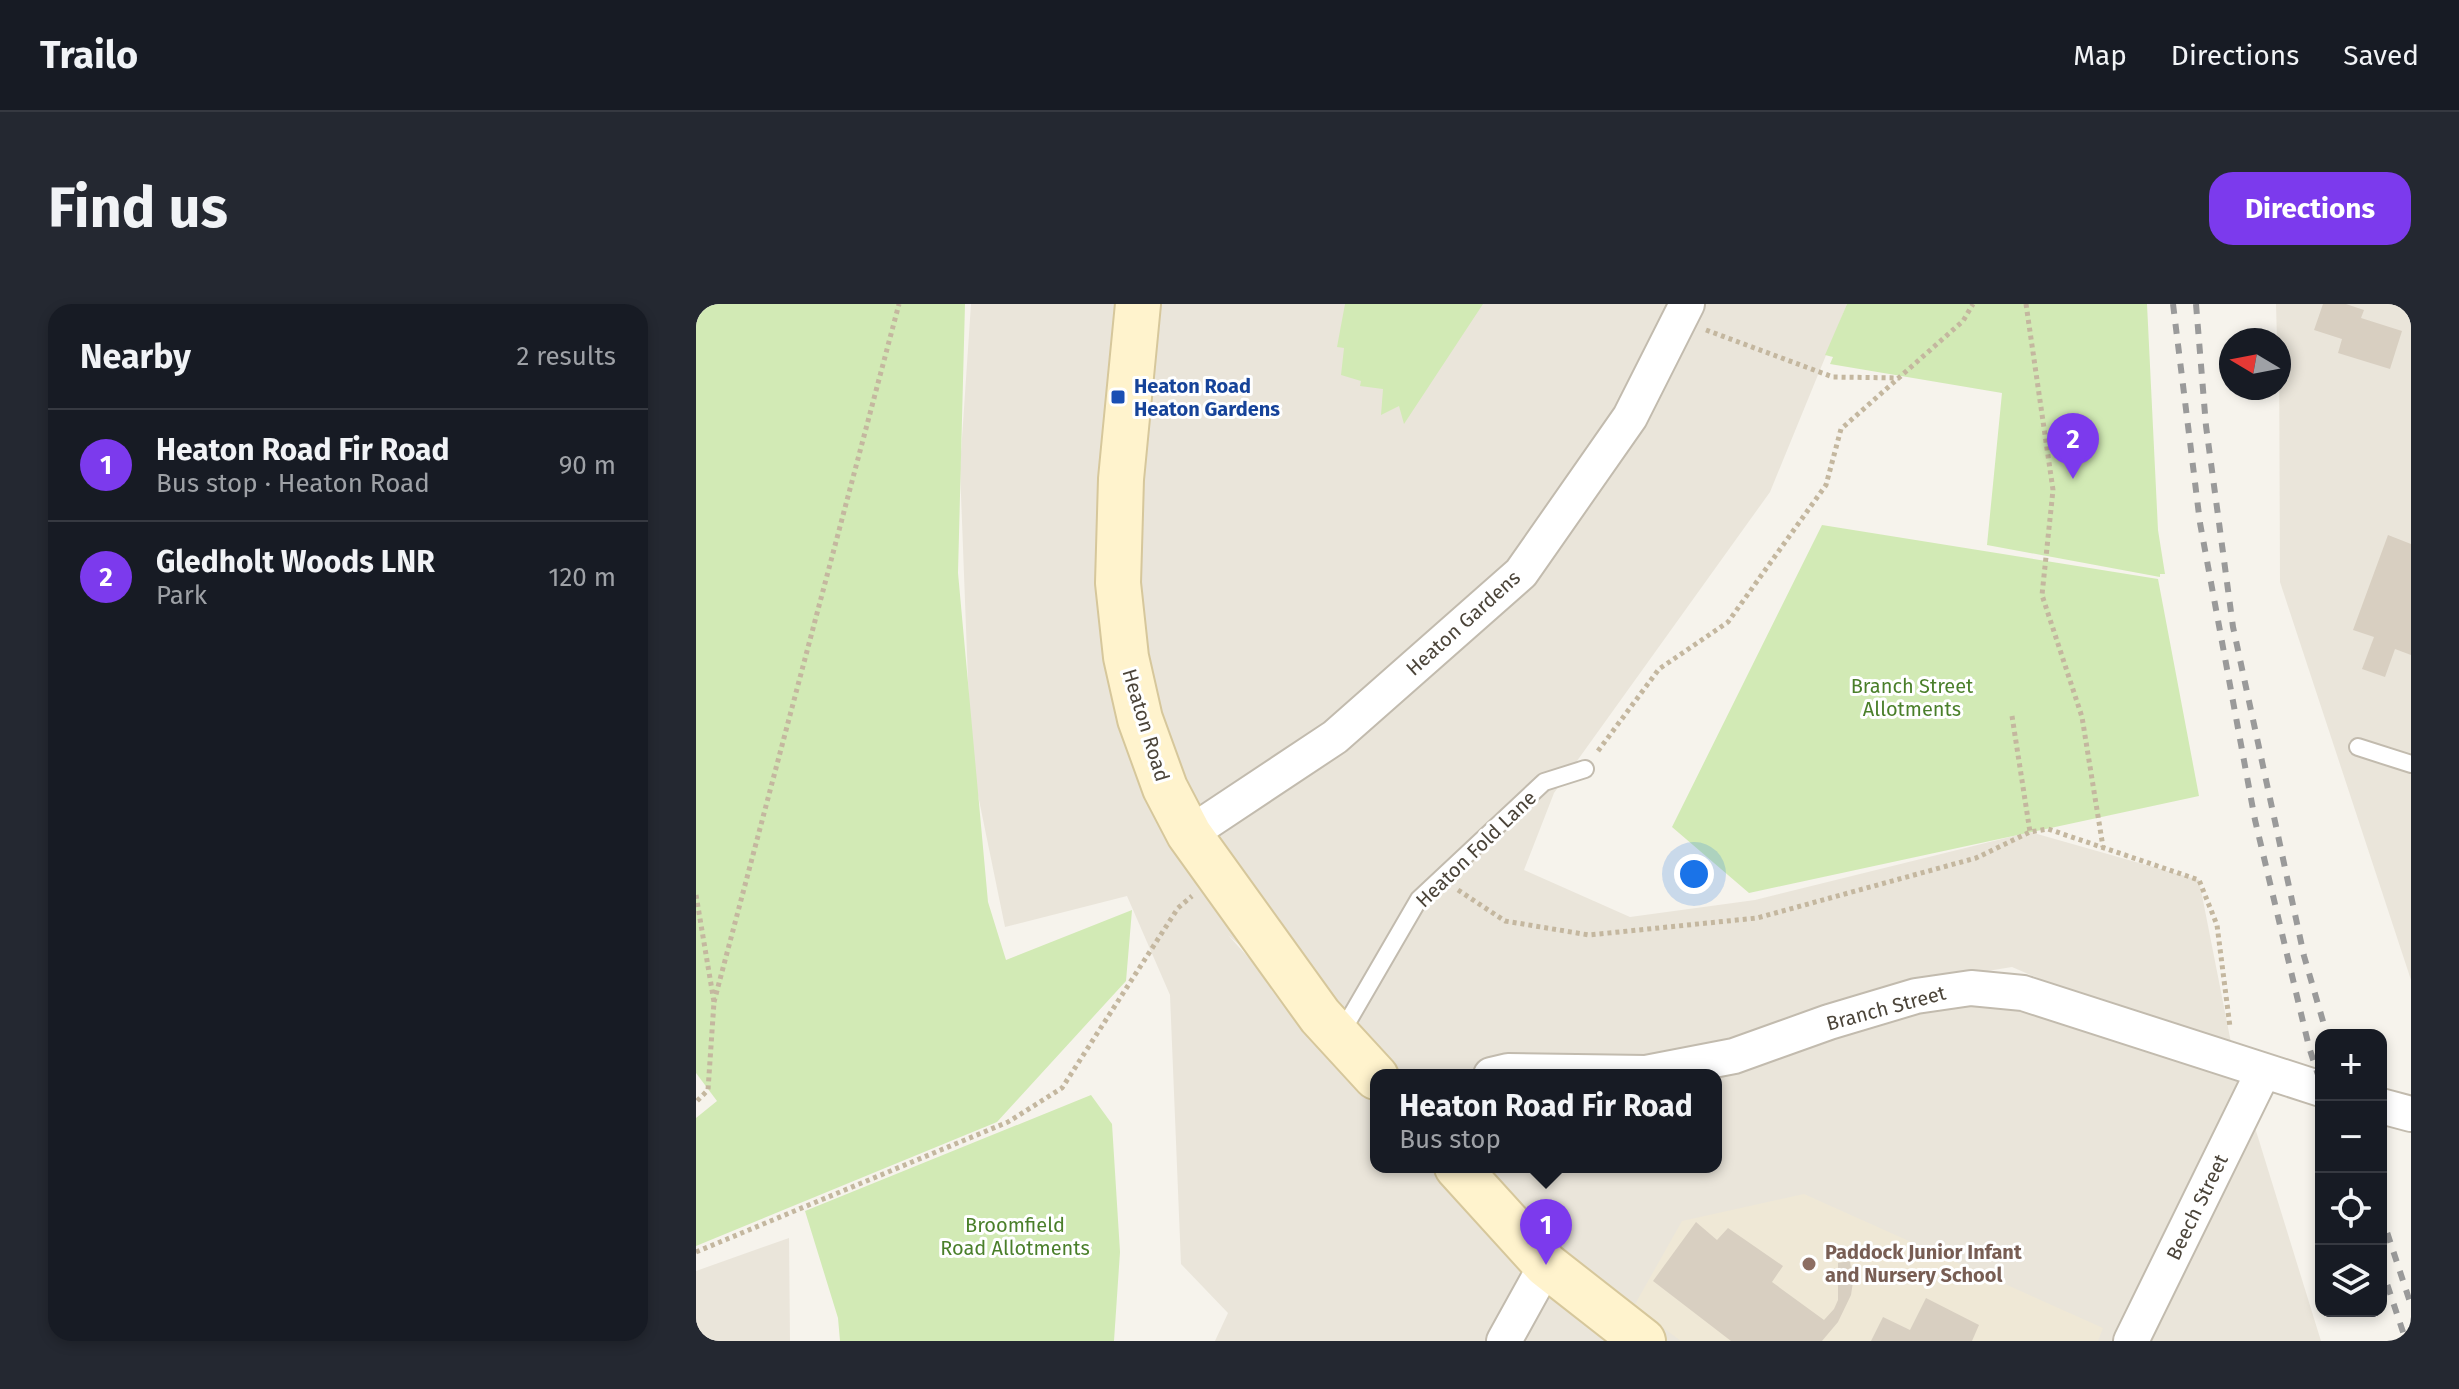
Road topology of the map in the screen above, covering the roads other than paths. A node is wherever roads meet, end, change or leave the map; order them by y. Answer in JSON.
{"nodes":[{"id":1,"x":1138,"y":304,"type":"edge"},
{"id":2,"x":1683,"y":312,"type":"edge"},
{"id":3,"x":2358,"y":747,"type":"dead end"},
{"id":4,"x":2411,"y":764,"type":"edge"},
{"id":5,"x":1585,"y":769,"type":"road end"},
{"id":6,"x":1189,"y":834,"type":"junction"},
{"id":7,"x":1339,"y":1036,"type":"junction"},
{"id":8,"x":1667,"y":1069,"type":"edge"},
{"id":9,"x":1370,"y":1070,"type":"edge"},
{"id":10,"x":2260,"y":1071,"type":"junction"},
{"id":11,"x":2315,"y":1087,"type":"edge"},
{"id":12,"x":1462,"y":1173,"type":"edge"},
{"id":13,"x":1546,"y":1265,"type":"junction"},
{"id":14,"x":1504,"y":1341,"type":"edge"},
{"id":15,"x":1643,"y":1341,"type":"edge"},
{"id":16,"x":2131,"y":1341,"type":"edge"}],
"edges":[{"from":1,"to":6,"type":"street","name":"Heaton Road"},
{"from":2,"to":6,"type":"street","name":"Heaton Gardens"},
{"from":3,"to":4,"type":"lane"},
{"from":5,"to":7,"type":"lane","name":"Heaton Fold Lane"},
{"from":6,"to":7,"type":"street","name":"Heaton Road"},
{"from":7,"to":9,"type":"street","name":"Heaton Road"},
{"from":8,"to":10,"type":"street","name":"Branch Street"},
{"from":10,"to":11,"type":"street","name":"Branch Street"},
{"from":10,"to":16,"type":"street","name":"Beech Street"},
{"from":12,"to":13,"type":"street"},
{"from":13,"to":14,"type":"street"},
{"from":13,"to":15,"type":"street"}]}
